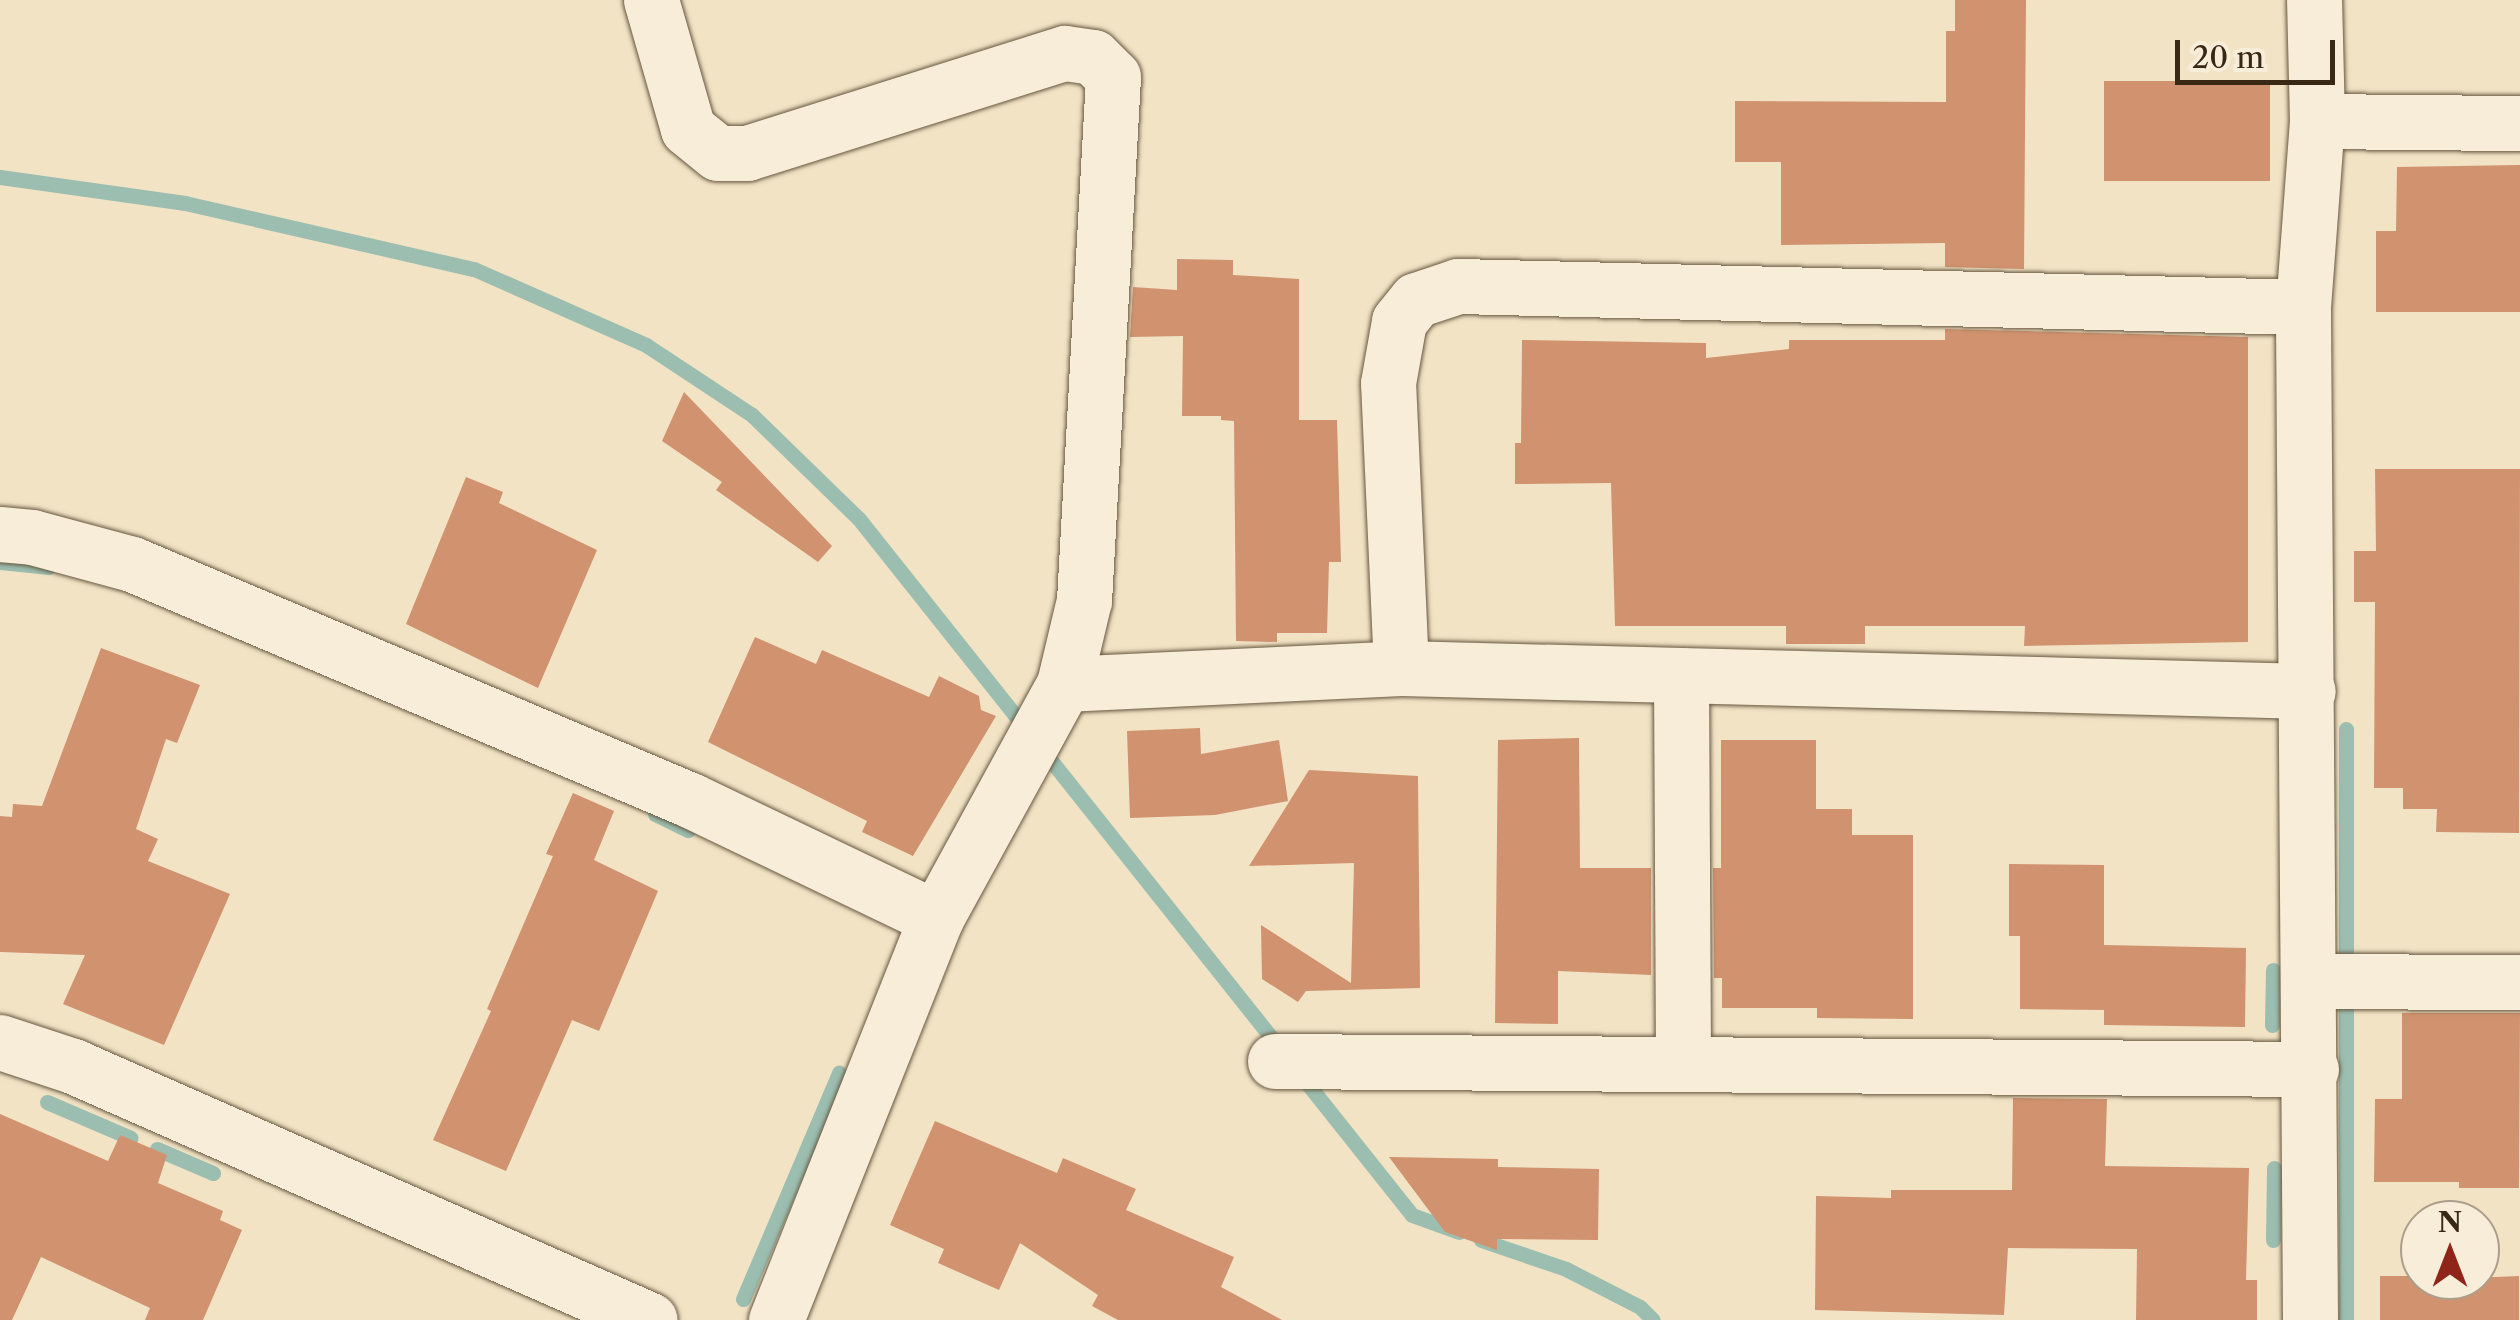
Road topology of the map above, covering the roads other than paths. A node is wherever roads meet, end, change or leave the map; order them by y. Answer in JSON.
{"nodes":[{"id":1,"x":650,"y":0,"type":"edge"},
{"id":2,"x":2314,"y":0,"type":"edge"},
{"id":3,"x":2317,"y":122,"type":"junction"},
{"id":4,"x":2520,"y":123,"type":"edge"},
{"id":5,"x":2304,"y":307,"type":"junction"},
{"id":6,"x":0,"y":534,"type":"edge"},
{"id":7,"x":1401,"y":668,"type":"junction"},
{"id":8,"x":1682,"y":675,"type":"junction"},
{"id":9,"x":1064,"y":684,"type":"junction"},
{"id":10,"x":2308,"y":690,"type":"junction"},
{"id":11,"x":936,"y":918,"type":"junction"},
{"id":12,"x":2310,"y":981,"type":"junction"},
{"id":13,"x":2520,"y":982,"type":"edge"},
{"id":14,"x":0,"y":1042,"type":"edge"},
{"id":15,"x":1274,"y":1060,"type":"dead end"},
{"id":16,"x":1683,"y":1064,"type":"junction"},
{"id":17,"x":2310,"y":1068,"type":"junction"},
{"id":18,"x":650,"y":1320,"type":"edge"},
{"id":19,"x":776,"y":1320,"type":"edge"},
{"id":20,"x":2310,"y":1320,"type":"edge"}],
"edges":[{"from":1,"to":9,"type":"street"},
{"from":2,"to":3,"type":"street"},
{"from":3,"to":4,"type":"street"},
{"from":3,"to":5,"type":"street"},
{"from":5,"to":7,"type":"street"},
{"from":5,"to":10,"type":"street"},
{"from":6,"to":11,"type":"street"},
{"from":7,"to":8,"type":"street"},
{"from":7,"to":9,"type":"street"},
{"from":8,"to":10,"type":"street"},
{"from":8,"to":16,"type":"street"},
{"from":9,"to":11,"type":"street"},
{"from":10,"to":12,"type":"street"},
{"from":11,"to":19,"type":"street"},
{"from":12,"to":13,"type":"street"},
{"from":12,"to":17,"type":"street"},
{"from":14,"to":18,"type":"street"},
{"from":15,"to":16,"type":"street"},
{"from":16,"to":17,"type":"street"},
{"from":17,"to":20,"type":"street"}]}
